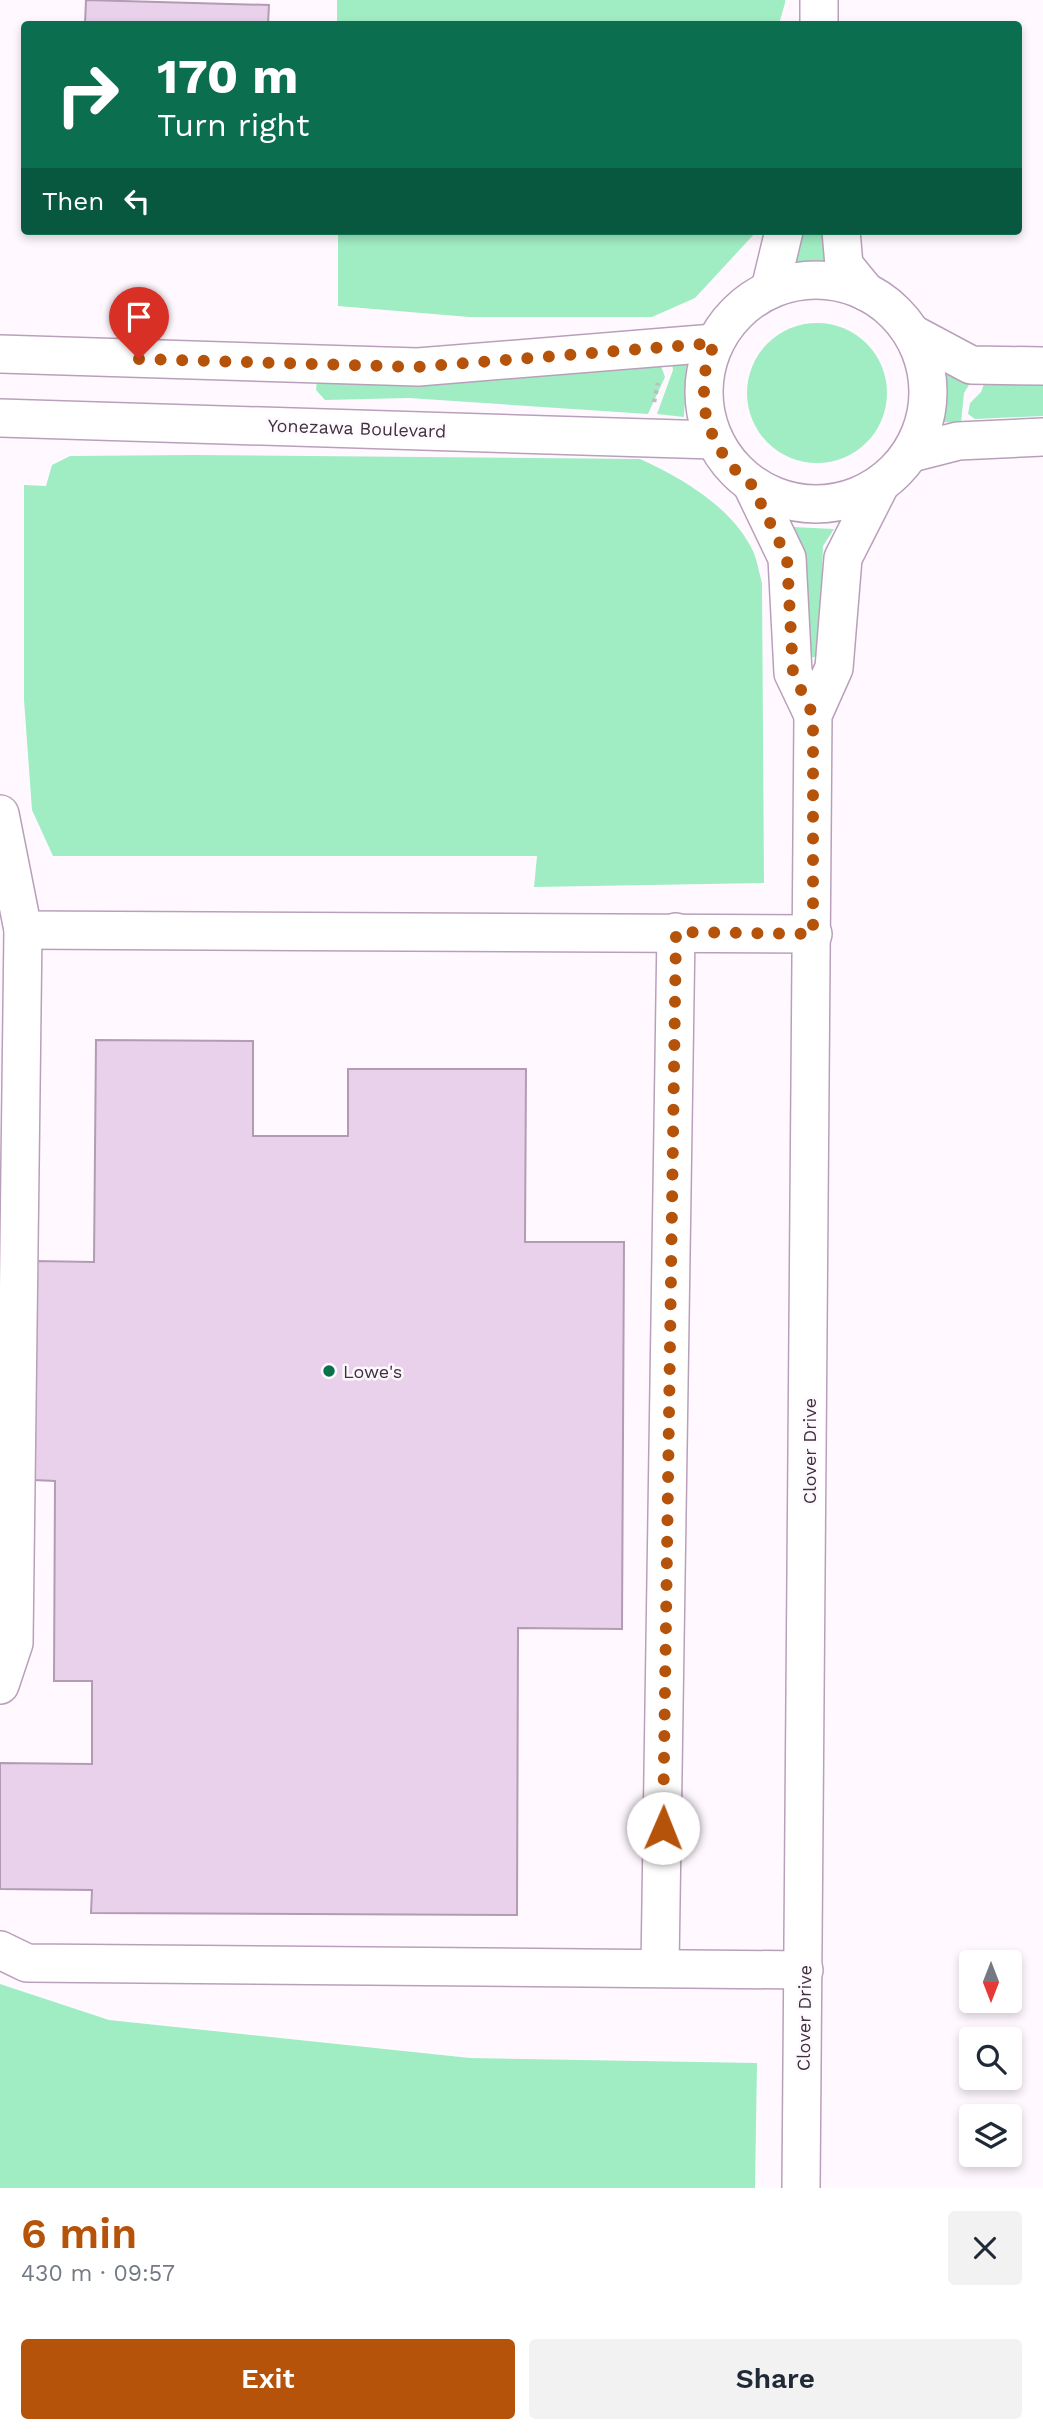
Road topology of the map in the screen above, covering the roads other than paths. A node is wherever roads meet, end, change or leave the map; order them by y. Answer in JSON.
{"nodes":[{"id":1,"x":819,"y":0,"type":"edge"},
{"id":2,"x":819,"y":21,"type":"edge"},
{"id":3,"x":783,"y":235,"type":"edge"},
{"id":4,"x":841,"y":235,"type":"edge"},
{"id":5,"x":770,"y":289,"type":"junction"},
{"id":6,"x":866,"y":292,"type":"junction"},
{"id":7,"x":913,"y":334,"type":"junction"},
{"id":8,"x":714,"y":343,"type":"junction"},
{"id":9,"x":0,"y":354,"type":"edge"},
{"id":10,"x":1043,"y":366,"type":"edge"},
{"id":11,"x":0,"y":418,"type":"edge"},
{"id":12,"x":1043,"y":437,"type":"edge"},
{"id":13,"x":714,"y":440,"type":"junction"},
{"id":14,"x":911,"y":453,"type":"junction"},
{"id":15,"x":752,"y":485,"type":"junction"},
{"id":16,"x":880,"y":485,"type":"junction"},
{"id":17,"x":813,"y":715,"type":"junction"},
{"id":18,"x":0,"y":814,"type":"edge"},
{"id":19,"x":23,"y":929,"type":"junction"},
{"id":20,"x":676,"y":932,"type":"junction"},
{"id":21,"x":813,"y":934,"type":"junction"},
{"id":22,"x":0,"y":1685,"type":"edge"},
{"id":23,"x":0,"y":1950,"type":"edge"},
{"id":24,"x":660,"y":1968,"type":"junction"},
{"id":25,"x":804,"y":1970,"type":"junction"},
{"id":26,"x":801,"y":2188,"type":"edge"}],
"edges":[{"from":1,"to":2,"type":"street"},
{"from":3,"to":5,"type":"street"},
{"from":4,"to":6,"type":"street"},
{"from":5,"to":6,"type":"street"},
{"from":5,"to":8,"type":"street"},
{"from":6,"to":7,"type":"street"},
{"from":7,"to":10,"type":"street"},
{"from":7,"to":14,"type":"street"},
{"from":8,"to":9,"type":"street"},
{"from":8,"to":13,"type":"street"},
{"from":11,"to":13,"type":"street","name":"Yonezawa Boulevard"},
{"from":12,"to":14,"type":"street"},
{"from":13,"to":15,"type":"street"},
{"from":14,"to":16,"type":"street"},
{"from":15,"to":16,"type":"street"},
{"from":15,"to":17,"type":"street"},
{"from":16,"to":17,"type":"street"},
{"from":17,"to":21,"type":"street","name":"Clover Drive"},
{"from":18,"to":19,"type":"street"},
{"from":19,"to":20,"type":"street"},
{"from":19,"to":22,"type":"street"},
{"from":20,"to":21,"type":"street"},
{"from":20,"to":24,"type":"street"},
{"from":21,"to":25,"type":"street","name":"Clover Drive"},
{"from":23,"to":24,"type":"street"},
{"from":24,"to":25,"type":"street"},
{"from":25,"to":26,"type":"street","name":"Clover Drive"}]}
